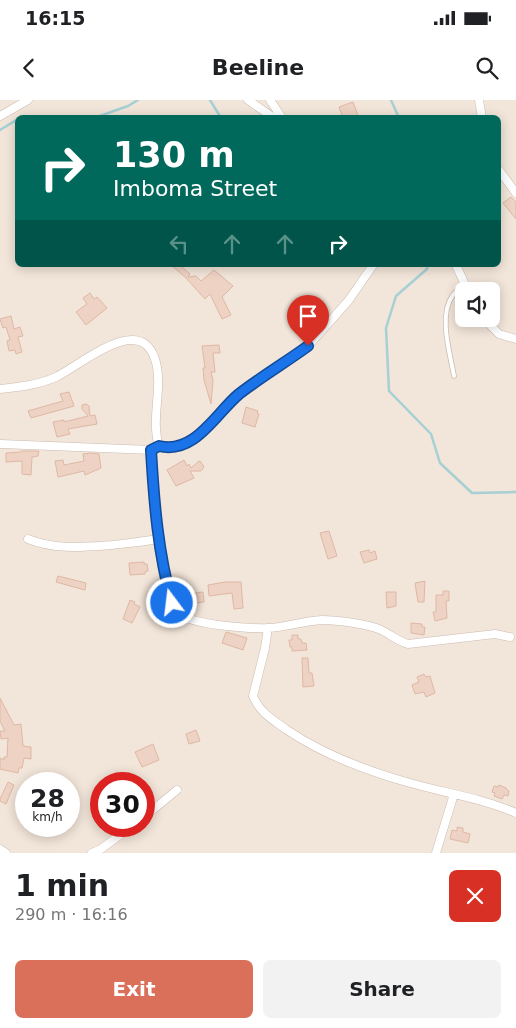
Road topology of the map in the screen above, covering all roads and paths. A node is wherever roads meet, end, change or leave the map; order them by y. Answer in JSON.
{"nodes":[{"id":1,"x":28,"y":100,"type":"edge"},
{"id":2,"x":248,"y":100,"type":"edge"},
{"id":3,"x":270,"y":100,"type":"edge"},
{"id":4,"x":479,"y":100,"type":"edge"},
{"id":5,"x":270,"y":115,"type":"edge"},
{"id":6,"x":280,"y":115,"type":"edge"},
{"id":7,"x":482,"y":115,"type":"edge"},
{"id":8,"x":0,"y":116,"type":"edge"},
{"id":9,"x":501,"y":173,"type":"edge"},
{"id":10,"x":516,"y":193,"type":"edge"},
{"id":11,"x":372,"y":267,"type":"edge"},
{"id":12,"x":457,"y":267,"type":"edge"},
{"id":13,"x":463,"y":282,"type":"edge"},
{"id":14,"x":455,"y":294,"type":"edge"},
{"id":15,"x":492,"y":327,"type":"edge"},
{"id":16,"x":516,"y":339,"type":"edge"},
{"id":17,"x":454,"y":376,"type":"dead end"},
{"id":18,"x":0,"y":389,"type":"edge"},
{"id":19,"x":1,"y":444,"type":"dead end"},
{"id":20,"x":159,"y":446,"type":"junction"},
{"id":21,"x":151,"y":450,"type":"junction"},
{"id":22,"x":158,"y":538,"type":"junction"},
{"id":23,"x":28,"y":539,"type":"dead end"},
{"id":24,"x":268,"y":628,"type":"junction"},
{"id":25,"x":510,"y":637,"type":"dead end"},
{"id":26,"x":177,"y":790,"type":"dead end"},
{"id":27,"x":454,"y":794,"type":"junction"},
{"id":28,"x":155,"y":809,"type":"edge"},
{"id":29,"x":516,"y":813,"type":"edge"},
{"id":30,"x":117,"y":837,"type":"edge"},
{"id":31,"x":0,"y":849,"type":"edge"},
{"id":32,"x":6,"y":853,"type":"edge"},
{"id":33,"x":92,"y":853,"type":"edge"},
{"id":34,"x":436,"y":853,"type":"edge"}],
"edges":[{"from":1,"to":8,"type":"street"},
{"from":2,"to":5,"type":"street"},
{"from":3,"to":6,"type":"street"},
{"from":4,"to":7,"type":"street"},
{"from":9,"to":10,"type":"street"},
{"from":11,"to":20,"type":"street"},
{"from":12,"to":13,"type":"street"},
{"from":14,"to":17,"type":"lane"},
{"from":15,"to":16,"type":"street"},
{"from":18,"to":20,"type":"street"},
{"from":19,"to":21,"type":"street"},
{"from":20,"to":21,"type":"street"},
{"from":21,"to":22,"type":"street"},
{"from":22,"to":23,"type":"street"},
{"from":22,"to":24,"type":"street"},
{"from":24,"to":25,"type":"street"},
{"from":24,"to":27,"type":"street"},
{"from":26,"to":28,"type":"street"},
{"from":27,"to":29,"type":"street"},
{"from":27,"to":34,"type":"street"},
{"from":30,"to":33,"type":"street"},
{"from":31,"to":32,"type":"street"}]}
